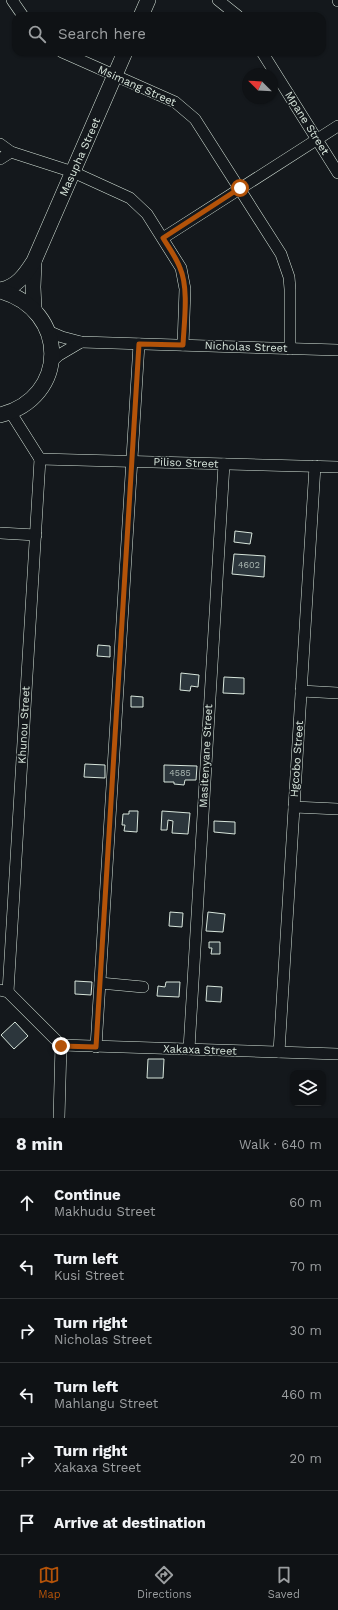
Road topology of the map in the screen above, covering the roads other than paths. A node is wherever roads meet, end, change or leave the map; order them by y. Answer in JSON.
{"nodes":[{"id":1,"x":12,"y":0,"type":"edge"},
{"id":2,"x":148,"y":0,"type":"edge"},
{"id":3,"x":218,"y":0,"type":"edge"},
{"id":4,"x":20,"y":12,"type":"edge"},
{"id":5,"x":143,"y":12,"type":"edge"},
{"id":6,"x":233,"y":12,"type":"edge"},
{"id":7,"x":71,"y":56,"type":"edge"},
{"id":8,"x":123,"y":56,"type":"edge"},
{"id":9,"x":264,"y":56,"type":"edge"},
{"id":10,"x":115,"y":76,"type":"junction"},
{"id":11,"x":338,"y":126,"type":"edge"},
{"id":12,"x":317,"y":140,"type":"junction"},
{"id":13,"x":0,"y":144,"type":"edge"},
{"id":14,"x":11,"y":152,"type":"junction"},
{"id":15,"x":0,"y":159,"type":"edge"},
{"id":16,"x":73,"y":172,"type":"junction"},
{"id":17,"x":338,"y":173,"type":"edge"},
{"id":18,"x":240,"y":188,"type":"junction"},
{"id":19,"x":163,"y":238,"type":"junction"},
{"id":20,"x":34,"y":261,"type":"junction"},
{"id":21,"x":0,"y":291,"type":"edge"},
{"id":22,"x":34,"y":309,"type":"junction"},
{"id":23,"x":48,"y":331,"type":"junction"},
{"id":24,"x":81,"y":342,"type":"junction"},
{"id":25,"x":139,"y":344,"type":"junction"},
{"id":26,"x":183,"y":345,"type":"junction"},
{"id":27,"x":290,"y":348,"type":"junction"},
{"id":28,"x":338,"y":350,"type":"edge"},
{"id":29,"x":51,"y":362,"type":"junction"},
{"id":30,"x":5,"y":414,"type":"edge"},
{"id":31,"x":40,"y":459,"type":"junction"},
{"id":32,"x":132,"y":461,"type":"junction"},
{"id":33,"x":224,"y":464,"type":"junction"},
{"id":34,"x":315,"y":466,"type":"junction"},
{"id":35,"x":338,"y":467,"type":"edge"},
{"id":36,"x":0,"y":533,"type":"edge"},
{"id":37,"x":36,"y":535,"type":"junction"},
{"id":38,"x":301,"y":691,"type":"junction"},
{"id":39,"x":338,"y":693,"type":"edge"},
{"id":40,"x":294,"y":806,"type":"junction"},
{"id":41,"x":338,"y":809,"type":"edge"},
{"id":42,"x":100,"y":983,"type":"junction"},
{"id":43,"x":143,"y":987,"type":"dead end"},
{"id":44,"x":4,"y":991,"type":"edge"},
{"id":45,"x":61,"y":1046,"type":"junction"},
{"id":46,"x":96,"y":1047,"type":"junction"},
{"id":47,"x":188,"y":1050,"type":"junction"},
{"id":48,"x":279,"y":1052,"type":"junction"},
{"id":49,"x":338,"y":1054,"type":"edge"},
{"id":50,"x":59,"y":1118,"type":"edge"}],
"edges":[{"from":1,"to":4,"type":"street"},
{"from":2,"to":5,"type":"main road"},
{"from":3,"to":6,"type":"street"},
{"from":7,"to":10,"type":"street","name":"Msimang Street"},
{"from":8,"to":10,"type":"main road","name":"Masupha Street"},
{"from":9,"to":12,"type":"street","name":"Mpane Street"},
{"from":10,"to":16,"type":"main road","name":"Masupha Street"},
{"from":10,"to":18,"type":"street","name":"Msimang Street"},
{"from":11,"to":12,"type":"street"},
{"from":12,"to":17,"type":"street","name":"Mpane Street"},
{"from":12,"to":18,"type":"street"},
{"from":13,"to":14,"type":"street"},
{"from":14,"to":15,"type":"street"},
{"from":14,"to":16,"type":"street"},
{"from":16,"to":19,"type":"street"},
{"from":16,"to":20,"type":"main road","name":"Masupha Street"},
{"from":18,"to":19,"type":"street"},
{"from":18,"to":27,"type":"street","name":"Msimang Street"},
{"from":19,"to":26,"type":"street"},
{"from":20,"to":21,"type":"main road","name":"Masupha Street"},
{"from":20,"to":22,"type":"main road","name":"Masupha Street"},
{"from":21,"to":22,"type":"main road"},
{"from":22,"to":23,"type":"main road"},
{"from":23,"to":24,"type":"street","name":"Nicholas Street"},
{"from":23,"to":29,"type":"main road"},
{"from":24,"to":25,"type":"street","name":"Nicholas Street"},
{"from":24,"to":29,"type":"street"},
{"from":25,"to":26,"type":"street","name":"Nicholas Street"},
{"from":25,"to":32,"type":"street"},
{"from":26,"to":27,"type":"street","name":"Nicholas Street"},
{"from":27,"to":28,"type":"street","name":"Nicholas Street"},
{"from":29,"to":30,"type":"main road"},
{"from":30,"to":31,"type":"street"},
{"from":31,"to":32,"type":"street","name":"Piliso Street"},
{"from":31,"to":37,"type":"street","name":"Khunou Street"},
{"from":32,"to":33,"type":"street","name":"Piliso Street"},
{"from":32,"to":42,"type":"street"},
{"from":33,"to":34,"type":"street","name":"Piliso Street"},
{"from":33,"to":47,"type":"street","name":"Masitenyane Street"},
{"from":34,"to":35,"type":"street","name":"Piliso Street"},
{"from":34,"to":38,"type":"street","name":"Hgcobo Street"},
{"from":36,"to":37,"type":"street"},
{"from":37,"to":44,"type":"street","name":"Khunou Street"},
{"from":38,"to":39,"type":"street"},
{"from":38,"to":40,"type":"street","name":"Hgcobo Street"},
{"from":40,"to":41,"type":"street"},
{"from":40,"to":48,"type":"street","name":"Hgcobo Street"},
{"from":42,"to":43,"type":"street"},
{"from":42,"to":46,"type":"street"},
{"from":44,"to":45,"type":"street"},
{"from":45,"to":46,"type":"street","name":"Xakaxa Street"},
{"from":45,"to":50,"type":"street"},
{"from":46,"to":47,"type":"street","name":"Xakaxa Street"},
{"from":47,"to":48,"type":"street","name":"Xakaxa Street"},
{"from":48,"to":49,"type":"street","name":"Xakaxa Street"}]}
